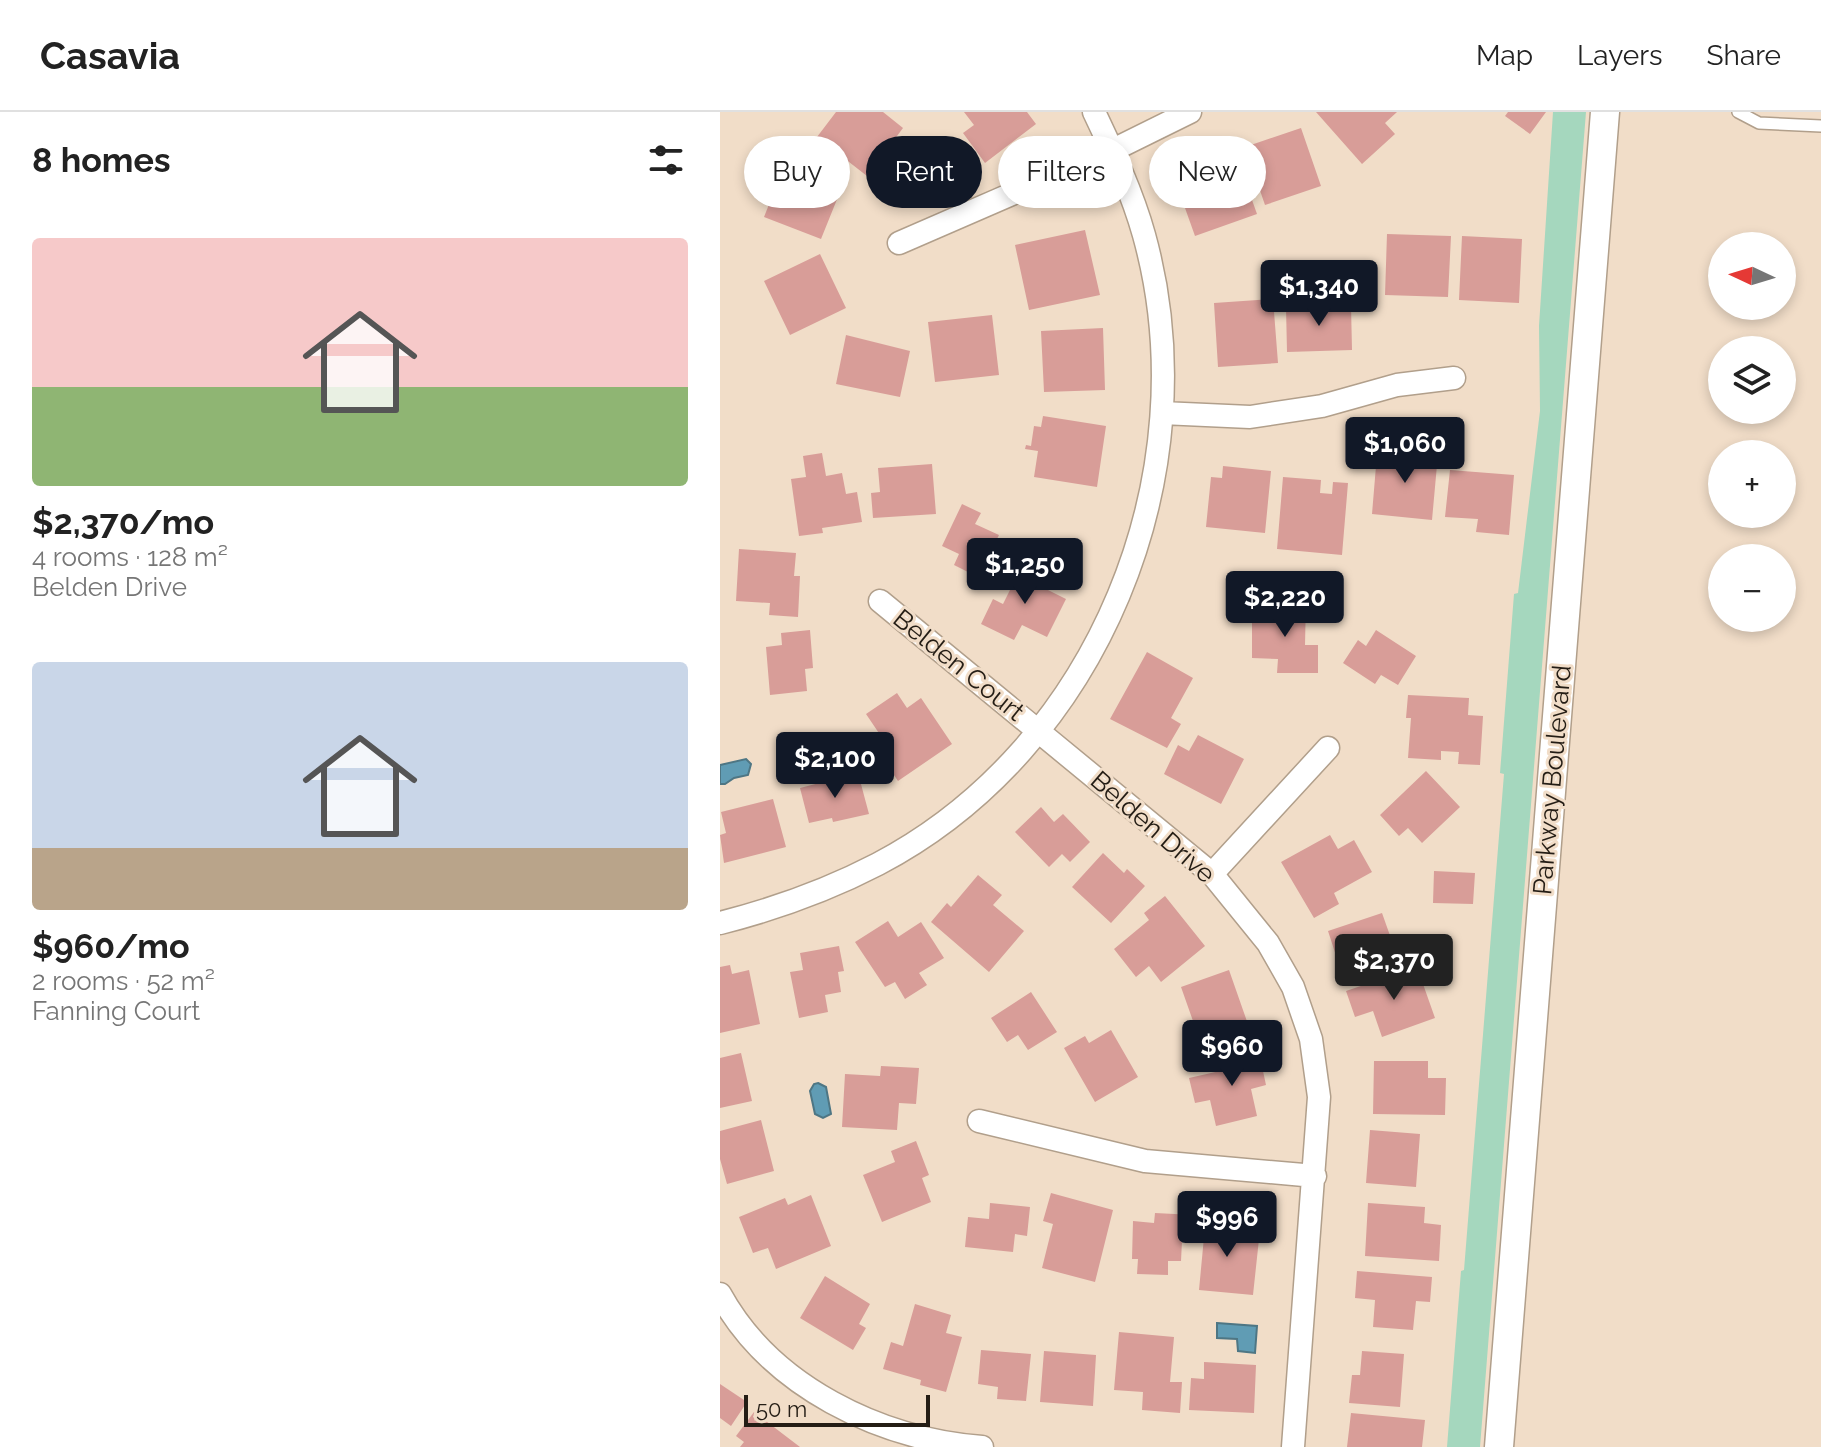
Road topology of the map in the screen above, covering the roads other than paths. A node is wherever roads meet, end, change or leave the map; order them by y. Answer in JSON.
{"nodes":[{"id":1,"x":1094,"y":112,"type":"edge"},
{"id":2,"x":1190,"y":112,"type":"edge"},
{"id":3,"x":1605,"y":112,"type":"edge"},
{"id":4,"x":1738,"y":112,"type":"edge"},
{"id":5,"x":1821,"y":126,"type":"edge"},
{"id":6,"x":1106,"y":136,"type":"edge"},
{"id":7,"x":1133,"y":140,"type":"edge"},
{"id":8,"x":998,"y":200,"type":"edge"},
{"id":9,"x":1133,"y":206,"type":"edge"},
{"id":10,"x":899,"y":243,"type":"dead end"},
{"id":11,"x":1454,"y":378,"type":"dead end"},
{"id":12,"x":1162,"y":413,"type":"junction"},
{"id":13,"x":880,"y":601,"type":"dead end"},
{"id":14,"x":1039,"y":730,"type":"junction"},
{"id":15,"x":1328,"y":748,"type":"dead end"},
{"id":16,"x":1212,"y":874,"type":"junction"},
{"id":17,"x":720,"y":923,"type":"edge"},
{"id":18,"x":979,"y":1121,"type":"dead end"},
{"id":19,"x":1315,"y":1176,"type":"junction"},
{"id":20,"x":720,"y":1294,"type":"edge"},
{"id":21,"x":982,"y":1447,"type":"edge"},
{"id":22,"x":1293,"y":1447,"type":"edge"},
{"id":23,"x":1499,"y":1447,"type":"edge"}],
"edges":[{"from":1,"to":6,"type":"street"},
{"from":2,"to":7,"type":"street"},
{"from":3,"to":23,"type":"street","name":"Parkway Boulevard"},
{"from":4,"to":5,"type":"lane"},
{"from":8,"to":10,"type":"street"},
{"from":9,"to":12,"type":"street"},
{"from":11,"to":12,"type":"street"},
{"from":12,"to":14,"type":"street"},
{"from":13,"to":14,"type":"street","name":"Belden Court"},
{"from":14,"to":16,"type":"street","name":"Belden Drive"},
{"from":14,"to":17,"type":"street"},
{"from":15,"to":16,"type":"street"},
{"from":16,"to":19,"type":"street","name":"Belden Drive"},
{"from":18,"to":19,"type":"street"},
{"from":19,"to":22,"type":"street","name":"Belden Drive"},
{"from":20,"to":21,"type":"street"}]}
